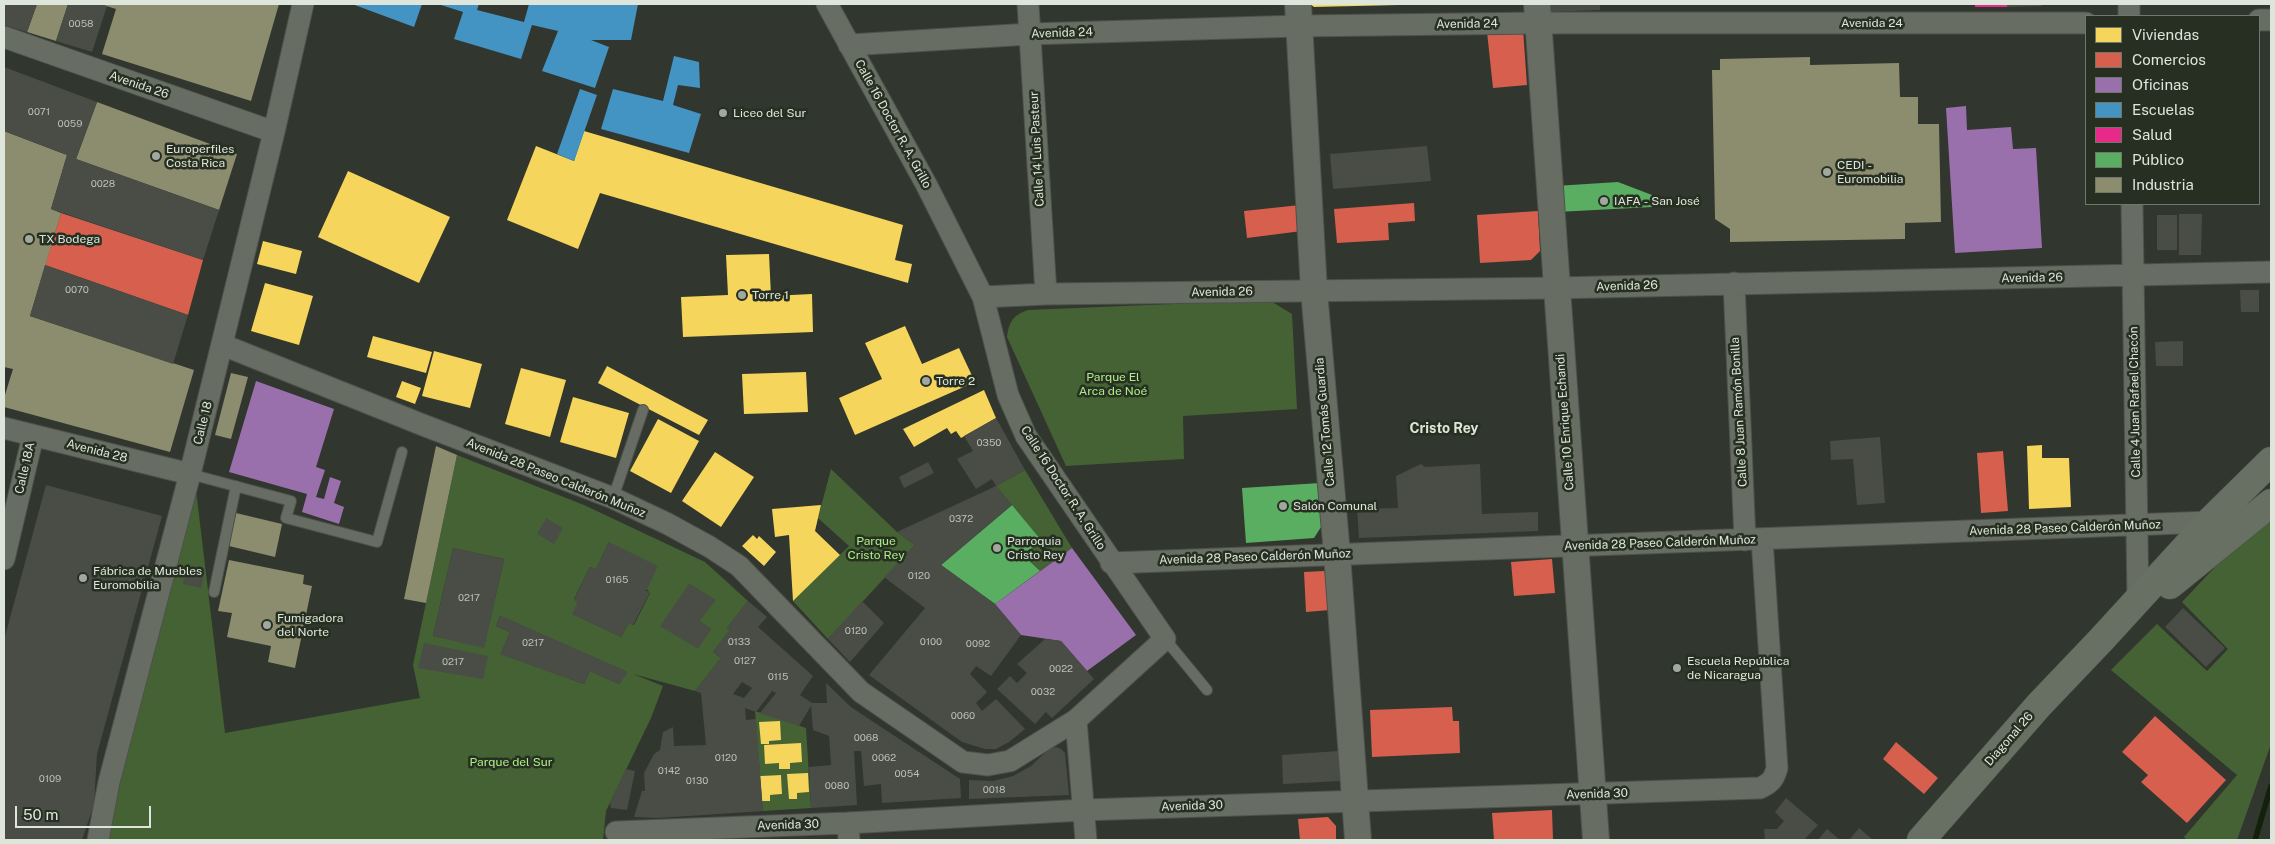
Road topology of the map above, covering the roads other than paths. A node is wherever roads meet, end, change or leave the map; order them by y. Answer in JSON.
{"nodes":[{"id":1,"x":303,"y":4,"type":"edge"},
{"id":2,"x":827,"y":4,"type":"edge"},
{"id":3,"x":1028,"y":4,"type":"edge"},
{"id":4,"x":1538,"y":14,"type":"edge"},
{"id":5,"x":1299,"y":15,"type":"edge"},
{"id":6,"x":2085,"y":23,"type":"edge"},
{"id":7,"x":1030,"y":34,"type":"junction"},
{"id":8,"x":4,"y":37,"type":"edge"},
{"id":9,"x":849,"y":45,"type":"junction"},
{"id":10,"x":274,"y":132,"type":"junction"},
{"id":11,"x":2132,"y":205,"type":"edge"},
{"id":12,"x":2271,"y":272,"type":"edge"},
{"id":13,"x":2133,"y":276,"type":"junction"},
{"id":14,"x":1734,"y":284,"type":"junction"},
{"id":15,"x":1556,"y":288,"type":"junction"},
{"id":16,"x":1314,"y":291,"type":"junction"},
{"id":17,"x":1046,"y":294,"type":"junction"},
{"id":18,"x":983,"y":297,"type":"junction"},
{"id":19,"x":223,"y":345,"type":"junction"},
{"id":20,"x":644,"y":410,"type":"dead end"},
{"id":21,"x":4,"y":428,"type":"edge"},
{"id":22,"x":33,"y":436,"type":"junction"},
{"id":23,"x":402,"y":452,"type":"dead end"},
{"id":24,"x":2271,"y":461,"type":"edge"},
{"id":25,"x":190,"y":474,"type":"junction"},
{"id":26,"x":236,"y":486,"type":"junction"},
{"id":27,"x":613,"y":498,"type":"junction"},
{"id":28,"x":2271,"y":503,"type":"edge"},
{"id":29,"x":2209,"y":522,"type":"junction"},
{"id":30,"x":2137,"y":525,"type":"junction"},
{"id":31,"x":1754,"y":540,"type":"junction"},
{"id":32,"x":1574,"y":545,"type":"junction"},
{"id":33,"x":1337,"y":554,"type":"junction"},
{"id":34,"x":4,"y":559,"type":"edge"},
{"id":35,"x":1111,"y":563,"type":"junction"},
{"id":36,"x":214,"y":592,"type":"dead end"},
{"id":37,"x":2138,"y":601,"type":"junction"},
{"id":38,"x":1165,"y":639,"type":"junction"},
{"id":39,"x":2101,"y":640,"type":"junction"},
{"id":40,"x":1207,"y":690,"type":"dead end"},
{"id":41,"x":1076,"y":720,"type":"junction"},
{"id":42,"x":1769,"y":784,"type":"joint"},
{"id":43,"x":1593,"y":794,"type":"junction"},
{"id":44,"x":1355,"y":800,"type":"junction"},
{"id":45,"x":1084,"y":810,"type":"junction"},
{"id":46,"x":849,"y":831,"type":"edge"},
{"id":47,"x":616,"y":832,"type":"dead end"},
{"id":48,"x":678,"y":835,"type":"edge"},
{"id":49,"x":98,"y":840,"type":"edge"},
{"id":50,"x":1086,"y":840,"type":"edge"},
{"id":51,"x":1358,"y":840,"type":"edge"},
{"id":52,"x":1596,"y":840,"type":"edge"},
{"id":53,"x":1921,"y":840,"type":"edge"}],
"edges":[{"from":1,"to":10,"type":"street","name":"Calle 18"},
{"from":2,"to":9,"type":"street","name":"Calle 16 Doctor R. A. Grillo"},
{"from":3,"to":7,"type":"street","name":"Calle 14 Luis Pasteur"},
{"from":4,"to":5,"type":"street","name":"Avenida 24"},
{"from":4,"to":6,"type":"street","name":"Avenida 24"},
{"from":4,"to":15,"type":"street","name":"Calle 10 Enrique Echandi"},
{"from":5,"to":7,"type":"street","name":"Avenida 24"},
{"from":5,"to":16,"type":"street","name":"Calle 12 Tomás Guardia"},
{"from":7,"to":9,"type":"street","name":"Avenida 24"},
{"from":7,"to":17,"type":"street","name":"Calle 14 Luis Pasteur"},
{"from":8,"to":10,"type":"street","name":"Avenida 26"},
{"from":9,"to":18,"type":"street","name":"Calle 16 Doctor R. A. Grillo"},
{"from":10,"to":19,"type":"street","name":"Calle 18"},
{"from":11,"to":13,"type":"street","name":"Calle 4 Juan Rafael Chacón"},
{"from":12,"to":13,"type":"street","name":"Avenida 26"},
{"from":13,"to":14,"type":"street","name":"Avenida 26"},
{"from":13,"to":30,"type":"street","name":"Calle 4 Juan Rafael Chacón"},
{"from":14,"to":15,"type":"street","name":"Avenida 26"},
{"from":14,"to":31,"type":"street","name":"Calle 8 Juan Ramón Bonilla"},
{"from":15,"to":16,"type":"street","name":"Avenida 26"},
{"from":15,"to":32,"type":"street","name":"Calle 10 Enrique Echandi"},
{"from":16,"to":17,"type":"street","name":"Avenida 26"},
{"from":16,"to":33,"type":"street","name":"Calle 12 Tomás Guardia"},
{"from":17,"to":18,"type":"street","name":"Avenida 26"},
{"from":18,"to":35,"type":"street","name":"Calle 16 Doctor R. A. Grillo"},
{"from":19,"to":25,"type":"street","name":"Calle 18"},
{"from":19,"to":27,"type":"street","name":"Avenida 28 Paseo Calderón Muñoz"},
{"from":20,"to":27,"type":"lane"},
{"from":21,"to":22,"type":"street","name":"Avenida 28"},
{"from":22,"to":25,"type":"street","name":"Avenida 28"},
{"from":22,"to":34,"type":"street","name":"Calle 18A"},
{"from":23,"to":26,"type":"lane"},
{"from":24,"to":29,"type":"main road","name":"Diagonal 26"},
{"from":25,"to":26,"type":"lane"},
{"from":25,"to":49,"type":"street","name":"Calle 18"},
{"from":26,"to":36,"type":"lane"},
{"from":27,"to":41,"type":"street","name":"Avenida 28 Paseo Calderón Muñoz"},
{"from":28,"to":39,"type":"main road","name":"Diagonal 26"},
{"from":29,"to":30,"type":"street","name":"Avenida 28 Paseo Calderón Muñoz"},
{"from":29,"to":37,"type":"main road","name":"Diagonal 26"},
{"from":30,"to":31,"type":"street","name":"Avenida 28 Paseo Calderón Muñoz"},
{"from":30,"to":37,"type":"street","name":"Calle 4 Juan Rafael Chacón"},
{"from":31,"to":32,"type":"street","name":"Avenida 28 Paseo Calderón Muñoz"},
{"from":31,"to":42,"type":"street","name":"Calle 8 Juan Ramón Bonilla"},
{"from":32,"to":33,"type":"street","name":"Avenida 28 Paseo Calderón Muñoz"},
{"from":32,"to":43,"type":"street","name":"Calle 10 Enrique Echandi"},
{"from":33,"to":35,"type":"street","name":"Avenida 28 Paseo Calderón Muñoz"},
{"from":33,"to":44,"type":"street","name":"Calle 12 Tomás Guardia"},
{"from":35,"to":38,"type":"street","name":"Calle 16 Doctor R. A. Grillo"},
{"from":37,"to":39,"type":"main road","name":"Diagonal 26"},
{"from":38,"to":40,"type":"lane"},
{"from":38,"to":41,"type":"street"},
{"from":39,"to":53,"type":"main road","name":"Diagonal 26"},
{"from":41,"to":45,"type":"street"},
{"from":42,"to":43,"type":"street","name":"Avenida 30"},
{"from":43,"to":44,"type":"street","name":"Avenida 30"},
{"from":43,"to":52,"type":"street","name":"Calle 10 Enrique Echandi"},
{"from":44,"to":45,"type":"street","name":"Avenida 30"},
{"from":44,"to":51,"type":"street","name":"Calle 12 Tomás Guardia"},
{"from":45,"to":46,"type":"street","name":"Avenida 30"},
{"from":45,"to":50,"type":"street"},
{"from":46,"to":48,"type":"street","name":"Avenida 30"},
{"from":47,"to":48,"type":"street","name":"Avenida 30"}]}
